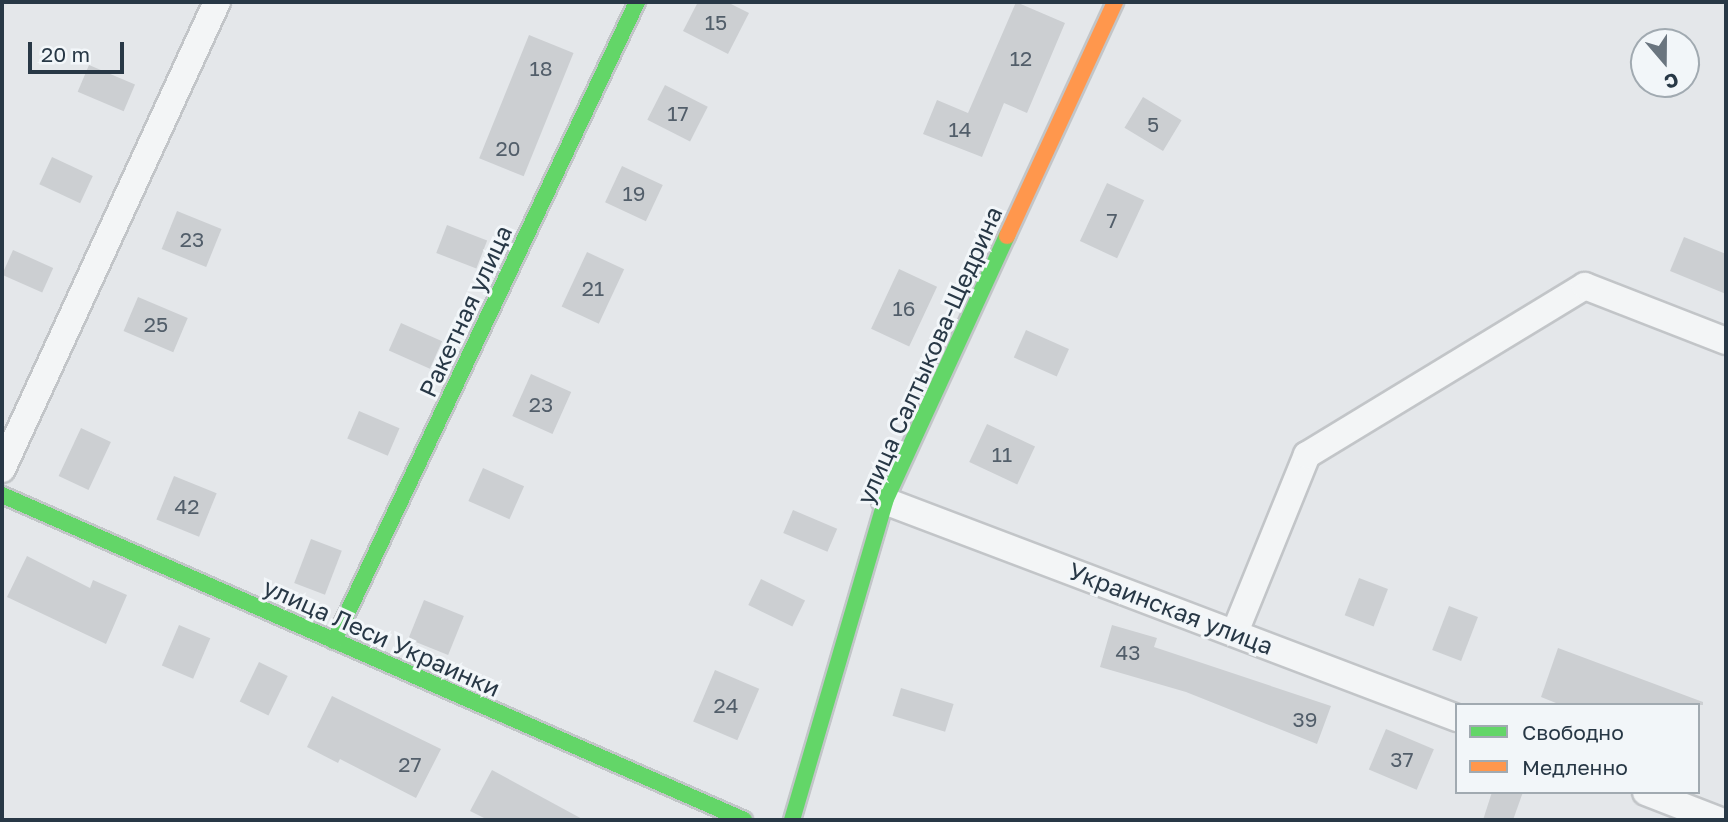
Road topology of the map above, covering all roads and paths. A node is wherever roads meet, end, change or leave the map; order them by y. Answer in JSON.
{"nodes":[{"id":1,"x":217,"y":2,"type":"edge"},
{"id":2,"x":637,"y":2,"type":"edge"},
{"id":3,"x":1115,"y":2,"type":"edge"},
{"id":4,"x":1726,"y":341,"type":"edge"},
{"id":5,"x":2,"y":469,"type":"edge"},
{"id":6,"x":2,"y":495,"type":"edge"},
{"id":7,"x":885,"y":500,"type":"junction"},
{"id":8,"x":1235,"y":632,"type":"junction"},
{"id":9,"x":334,"y":640,"type":"junction"},
{"id":10,"x":1455,"y":717,"type":"edge"},
{"id":11,"x":1651,"y":794,"type":"edge"},
{"id":12,"x":744,"y":820,"type":"edge"},
{"id":13,"x":792,"y":820,"type":"edge"},
{"id":14,"x":1718,"y":820,"type":"edge"}],
"edges":[{"from":1,"to":5,"type":"street"},
{"from":2,"to":9,"type":"street","name":"Ракетная улица"},
{"from":3,"to":7,"type":"street","name":"улица Салтыкова-Щедрина"},
{"from":4,"to":8,"type":"street"},
{"from":6,"to":9,"type":"street","name":"улица Леси Украинки"},
{"from":7,"to":8,"type":"street","name":"Украинская улица"},
{"from":7,"to":13,"type":"street","name":"улица Салтыкова-Щедрина"},
{"from":8,"to":10,"type":"street","name":"Украинская улица"},
{"from":9,"to":12,"type":"street","name":"улица Леси Украинки"},
{"from":11,"to":14,"type":"street"}]}
